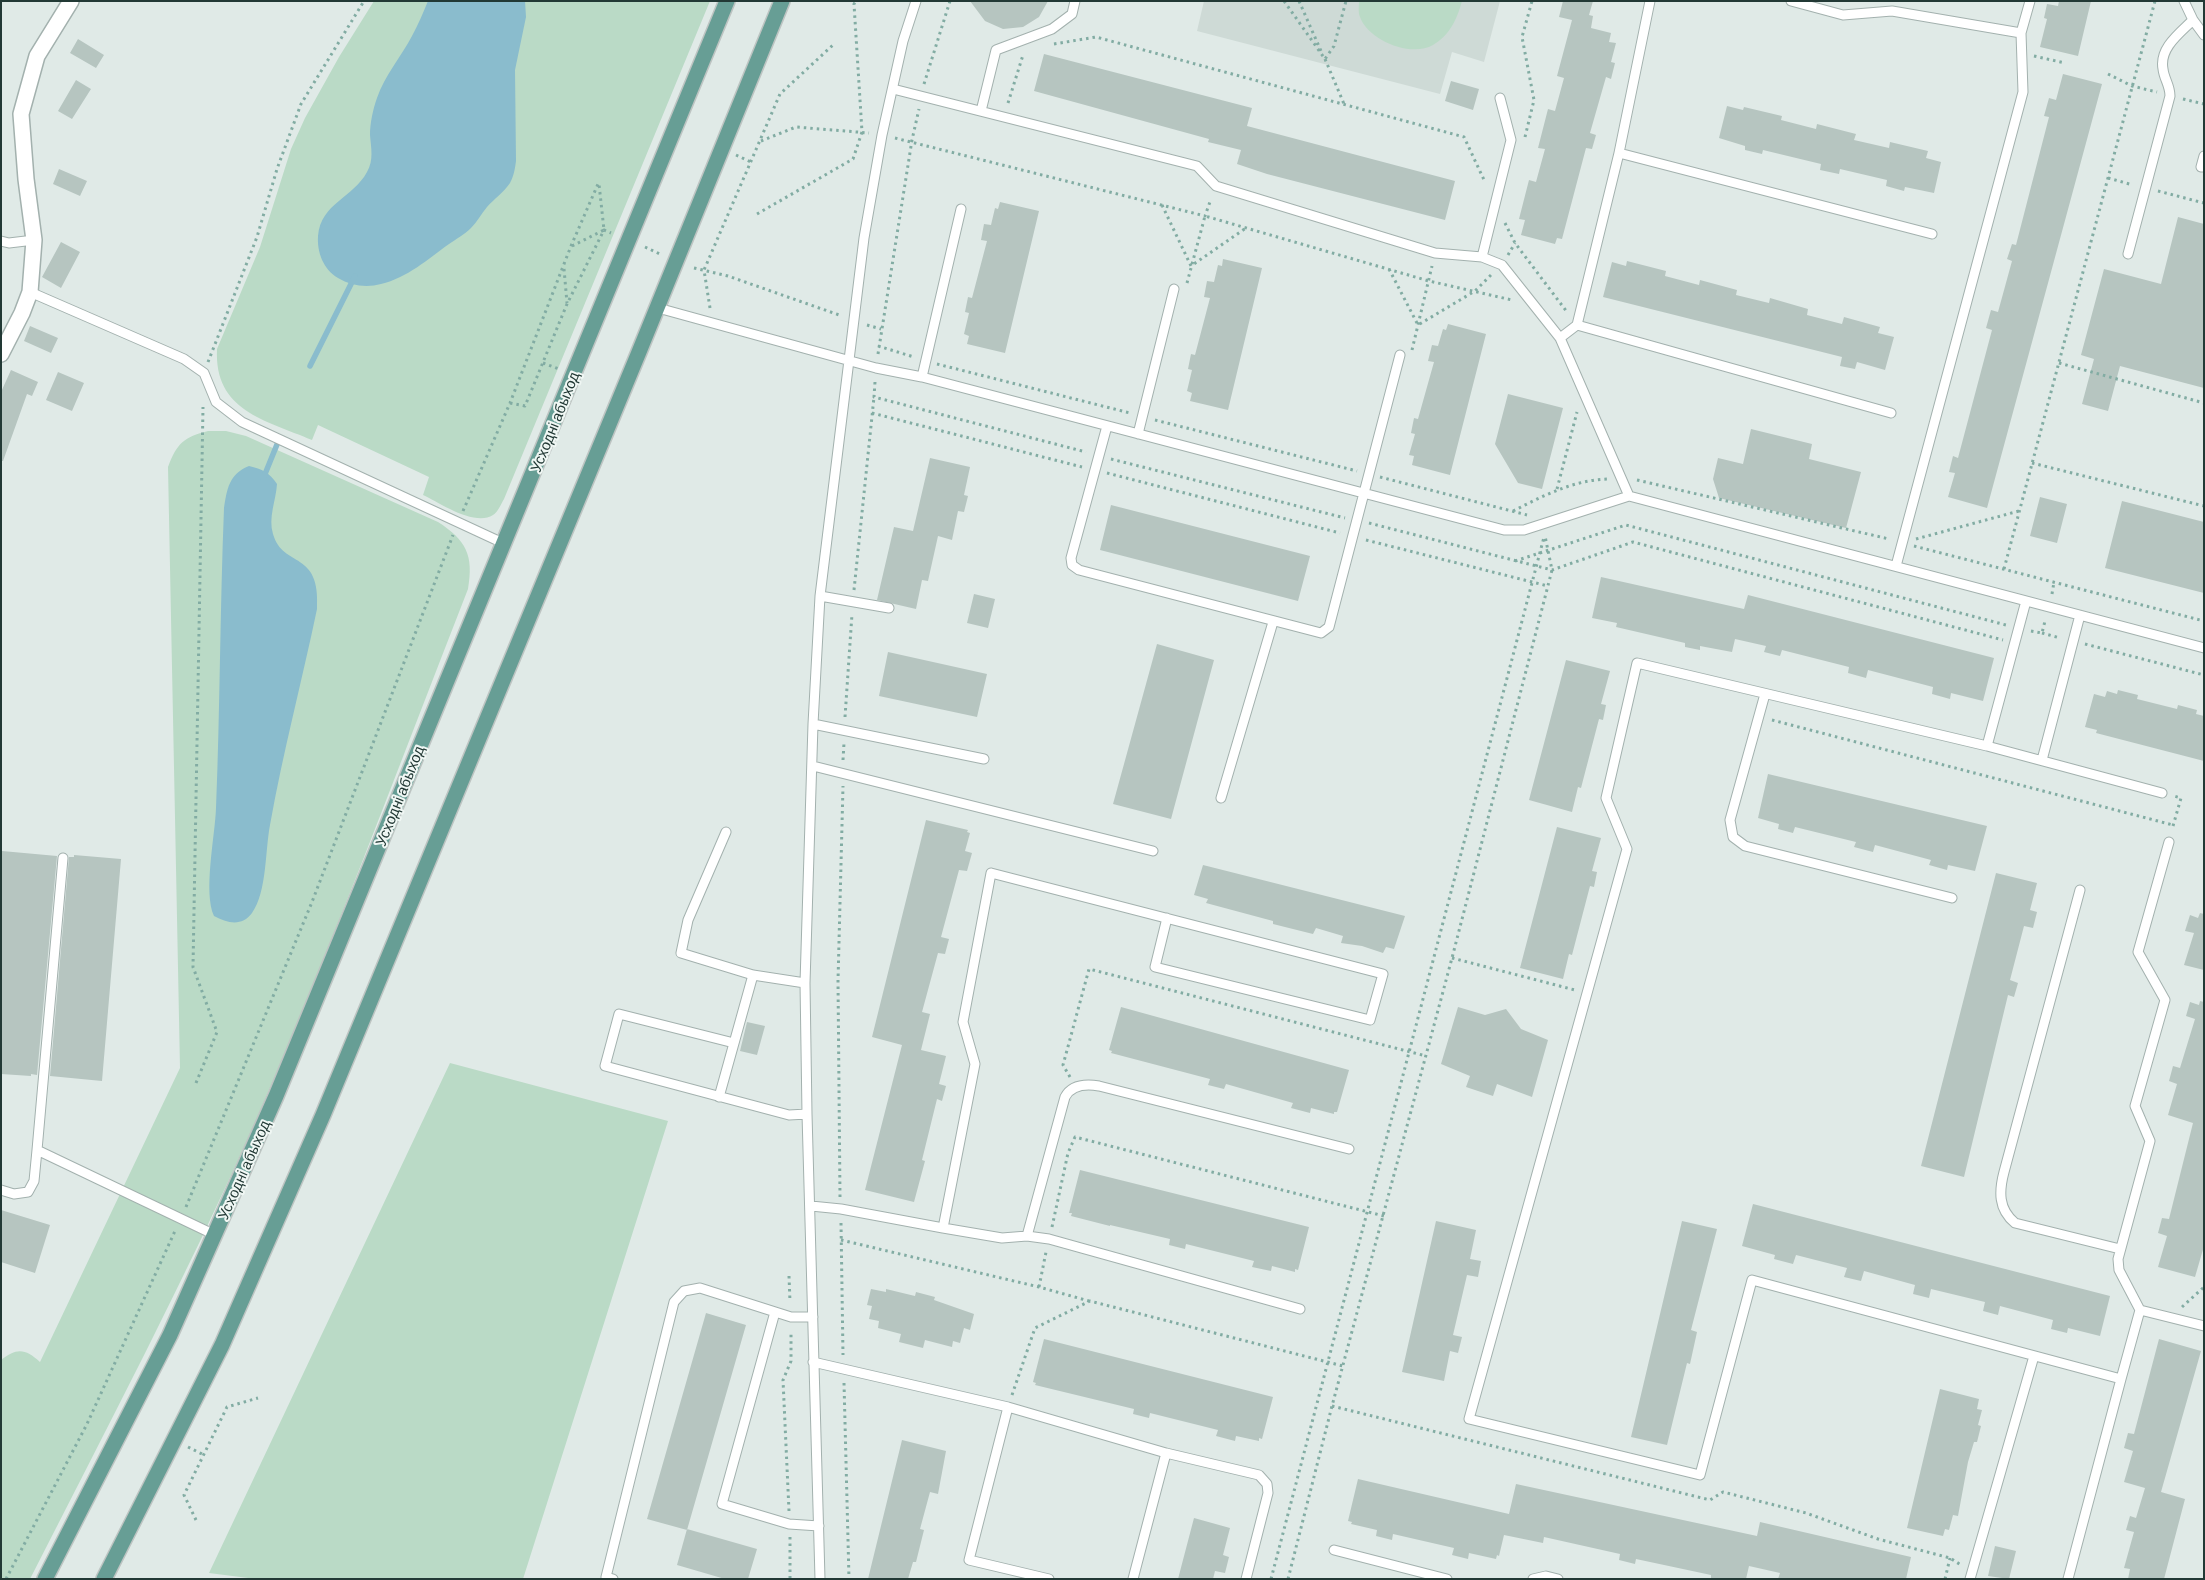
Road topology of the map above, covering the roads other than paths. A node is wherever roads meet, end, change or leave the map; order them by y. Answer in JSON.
{"nodes":[{"id":1,"x":71,"y":1,"type":"edge"},
{"id":2,"x":727,"y":1,"type":"edge"},
{"id":3,"x":782,"y":1,"type":"edge"},
{"id":4,"x":916,"y":1,"type":"edge"},
{"id":5,"x":1075,"y":1,"type":"edge"},
{"id":6,"x":1650,"y":1,"type":"edge"},
{"id":7,"x":1791,"y":1,"type":"edge"},
{"id":8,"x":2030,"y":1,"type":"edge"},
{"id":9,"x":2184,"y":1,"type":"edge"},
{"id":10,"x":2193,"y":20,"type":"junction"},
{"id":11,"x":2022,"y":33,"type":"junction"},
{"id":12,"x":2204,"y":35,"type":"edge"},
{"id":13,"x":893,"y":90,"type":"junction"},
{"id":14,"x":1500,"y":98,"type":"dead end"},
{"id":15,"x":981,"y":112,"type":"junction"},
{"id":16,"x":1619,"y":153,"type":"junction"},
{"id":17,"x":2204,"y":156,"type":"edge"},
{"id":18,"x":2204,"y":167,"type":"edge"},
{"id":19,"x":961,"y":209,"type":"dead end"},
{"id":20,"x":1932,"y":234,"type":"dead end"},
{"id":21,"x":34,"y":240,"type":"junction"},
{"id":22,"x":1,"y":241,"type":"edge"},
{"id":23,"x":2128,"y":254,"type":"dead end"},
{"id":24,"x":1482,"y":257,"type":"junction"},
{"id":25,"x":1174,"y":289,"type":"dead end"},
{"id":26,"x":30,"y":292,"type":"junction"},
{"id":27,"x":658,"y":308,"type":"junction"},
{"id":28,"x":1577,"y":325,"type":"junction"},
{"id":29,"x":1560,"y":338,"type":"junction"},
{"id":30,"x":1,"y":354,"type":"edge"},
{"id":31,"x":1400,"y":355,"type":"dead end"},
{"id":32,"x":848,"y":361,"type":"junction"},
{"id":33,"x":922,"y":378,"type":"junction"},
{"id":34,"x":1891,"y":413,"type":"dead end"},
{"id":35,"x":1107,"y":426,"type":"junction"},
{"id":36,"x":1138,"y":434,"type":"junction"},
{"id":37,"x":1364,"y":494,"type":"junction"},
{"id":38,"x":1629,"y":496,"type":"junction"},
{"id":39,"x":505,"y":544,"type":"junction"},
{"id":40,"x":1896,"y":566,"type":"junction"},
{"id":41,"x":820,"y":596,"type":"junction"},
{"id":42,"x":2026,"y":601,"type":"junction"},
{"id":43,"x":889,"y":608,"type":"dead end"},
{"id":44,"x":2080,"y":616,"type":"junction"},
{"id":45,"x":1273,"y":622,"type":"junction"},
{"id":46,"x":2204,"y":648,"type":"edge"},
{"id":47,"x":1765,"y":694,"type":"junction"},
{"id":48,"x":813,"y":724,"type":"junction"},
{"id":49,"x":1987,"y":746,"type":"junction"},
{"id":50,"x":984,"y":759,"type":"dead end"},
{"id":51,"x":2042,"y":760,"type":"junction"},
{"id":52,"x":812,"y":766,"type":"junction"},
{"id":53,"x":2162,"y":792,"type":"road end"},
{"id":54,"x":1221,"y":798,"type":"dead end"},
{"id":55,"x":726,"y":832,"type":"dead end"},
{"id":56,"x":2169,"y":842,"type":"road end"},
{"id":57,"x":1152,"y":851,"type":"dead end"},
{"id":58,"x":63,"y":858,"type":"dead end"},
{"id":59,"x":2080,"y":890,"type":"dead end"},
{"id":60,"x":1952,"y":898,"type":"dead end"},
{"id":61,"x":1166,"y":918,"type":"junction"},
{"id":62,"x":753,"y":974,"type":"junction"},
{"id":63,"x":805,"y":983,"type":"junction"},
{"id":64,"x":734,"y":1043,"type":"junction"},
{"id":65,"x":719,"y":1097,"type":"junction"},
{"id":66,"x":807,"y":1114,"type":"junction"},
{"id":67,"x":37,"y":1150,"type":"junction"},
{"id":68,"x":1349,"y":1150,"type":"dead end"},
{"id":69,"x":1,"y":1190,"type":"edge"},
{"id":70,"x":811,"y":1206,"type":"junction"},
{"id":71,"x":943,"y":1228,"type":"junction"},
{"id":72,"x":215,"y":1235,"type":"junction"},
{"id":73,"x":1027,"y":1236,"type":"junction"},
{"id":74,"x":2120,"y":1249,"type":"junction"},
{"id":75,"x":1300,"y":1309,"type":"dead end"},
{"id":76,"x":2140,"y":1310,"type":"junction"},
{"id":77,"x":774,"y":1312,"type":"junction"},
{"id":78,"x":813,"y":1316,"type":"junction"},
{"id":79,"x":2204,"y":1326,"type":"edge"},
{"id":80,"x":2034,"y":1356,"type":"junction"},
{"id":81,"x":813,"y":1362,"type":"junction"},
{"id":82,"x":2121,"y":1379,"type":"junction"},
{"id":83,"x":1008,"y":1407,"type":"junction"},
{"id":84,"x":1166,"y":1453,"type":"junction"},
{"id":85,"x":819,"y":1526,"type":"junction"},
{"id":86,"x":1334,"y":1550,"type":"dead end"},
{"id":87,"x":1970,"y":1578,"type":"edge"},
{"id":88,"x":45,"y":1579,"type":"edge"},
{"id":89,"x":104,"y":1579,"type":"edge"},
{"id":90,"x":613,"y":1579,"type":"edge"},
{"id":91,"x":820,"y":1579,"type":"edge"},
{"id":92,"x":1048,"y":1579,"type":"edge"},
{"id":93,"x":1134,"y":1579,"type":"edge"},
{"id":94,"x":1246,"y":1579,"type":"edge"},
{"id":95,"x":1447,"y":1579,"type":"edge"},
{"id":96,"x":1533,"y":1579,"type":"edge"},
{"id":97,"x":1558,"y":1579,"type":"edge"},
{"id":98,"x":2068,"y":1579,"type":"edge"}],
"edges":[{"from":1,"to":21,"type":"street"},
{"from":2,"to":39,"type":"main road","name":"Усходні абыход"},
{"from":3,"to":27,"type":"main road"},
{"from":4,"to":13,"type":"lane"},
{"from":5,"to":15,"type":"lane"},
{"from":6,"to":16,"type":"lane"},
{"from":7,"to":11,"type":"lane"},
{"from":8,"to":11,"type":"lane"},
{"from":9,"to":10,"type":"lane"},
{"from":10,"to":12,"type":"lane"},
{"from":10,"to":23,"type":"lane"},
{"from":11,"to":40,"type":"lane"},
{"from":13,"to":15,"type":"lane"},
{"from":13,"to":32,"type":"lane"},
{"from":14,"to":24,"type":"lane"},
{"from":15,"to":24,"type":"lane"},
{"from":16,"to":20,"type":"lane"},
{"from":16,"to":28,"type":"lane"},
{"from":17,"to":18,"type":"lane"},
{"from":19,"to":33,"type":"lane"},
{"from":21,"to":22,"type":"lane"},
{"from":21,"to":26,"type":"street"},
{"from":24,"to":29,"type":"lane"},
{"from":25,"to":36,"type":"lane"},
{"from":26,"to":30,"type":"street"},
{"from":26,"to":39,"type":"lane"},
{"from":27,"to":32,"type":"lane"},
{"from":27,"to":89,"type":"main road"},
{"from":28,"to":29,"type":"lane"},
{"from":28,"to":34,"type":"lane"},
{"from":29,"to":38,"type":"lane"},
{"from":31,"to":37,"type":"lane"},
{"from":32,"to":33,"type":"lane"},
{"from":32,"to":41,"type":"lane"},
{"from":33,"to":35,"type":"lane"},
{"from":35,"to":36,"type":"lane"},
{"from":35,"to":45,"type":"lane"},
{"from":36,"to":37,"type":"lane"},
{"from":37,"to":38,"type":"lane"},
{"from":37,"to":45,"type":"lane"},
{"from":38,"to":40,"type":"lane"},
{"from":39,"to":72,"type":"main road","name":"Усходні абыход"},
{"from":40,"to":42,"type":"lane"},
{"from":41,"to":43,"type":"lane"},
{"from":41,"to":48,"type":"lane"},
{"from":42,"to":44,"type":"lane"},
{"from":42,"to":49,"type":"lane"},
{"from":44,"to":46,"type":"lane"},
{"from":44,"to":51,"type":"lane"},
{"from":45,"to":54,"type":"lane"},
{"from":47,"to":49,"type":"lane"},
{"from":47,"to":60,"type":"lane"},
{"from":47,"to":80,"type":"lane"},
{"from":48,"to":50,"type":"lane"},
{"from":48,"to":52,"type":"lane"},
{"from":49,"to":51,"type":"lane"},
{"from":51,"to":53,"type":"lane"},
{"from":52,"to":57,"type":"lane"},
{"from":52,"to":63,"type":"lane"},
{"from":55,"to":62,"type":"lane"},
{"from":56,"to":74,"type":"lane"},
{"from":58,"to":67,"type":"lane"},
{"from":59,"to":74,"type":"lane"},
{"from":61,"to":61,"type":"lane"},
{"from":61,"to":71,"type":"lane"},
{"from":62,"to":63,"type":"lane"},
{"from":62,"to":64,"type":"lane"},
{"from":63,"to":66,"type":"lane"},
{"from":64,"to":65,"type":"lane"},
{"from":64,"to":65,"type":"lane"},
{"from":65,"to":66,"type":"lane"},
{"from":66,"to":70,"type":"lane"},
{"from":67,"to":69,"type":"lane"},
{"from":67,"to":72,"type":"lane"},
{"from":68,"to":73,"type":"lane"},
{"from":70,"to":71,"type":"lane"},
{"from":70,"to":78,"type":"lane"},
{"from":71,"to":73,"type":"lane"},
{"from":72,"to":88,"type":"main road","name":"Усходні абыход"},
{"from":73,"to":75,"type":"lane"},
{"from":74,"to":76,"type":"lane"},
{"from":76,"to":79,"type":"lane"},
{"from":76,"to":82,"type":"lane"},
{"from":77,"to":78,"type":"lane"},
{"from":77,"to":85,"type":"lane"},
{"from":77,"to":90,"type":"lane"},
{"from":78,"to":81,"type":"lane"},
{"from":80,"to":82,"type":"lane"},
{"from":80,"to":87,"type":"lane"},
{"from":81,"to":83,"type":"lane"},
{"from":81,"to":85,"type":"lane"},
{"from":82,"to":98,"type":"lane"},
{"from":83,"to":84,"type":"lane"},
{"from":83,"to":92,"type":"lane"},
{"from":84,"to":93,"type":"lane"},
{"from":84,"to":94,"type":"lane"},
{"from":85,"to":91,"type":"lane"},
{"from":86,"to":95,"type":"lane"},
{"from":96,"to":97,"type":"lane"}]}
